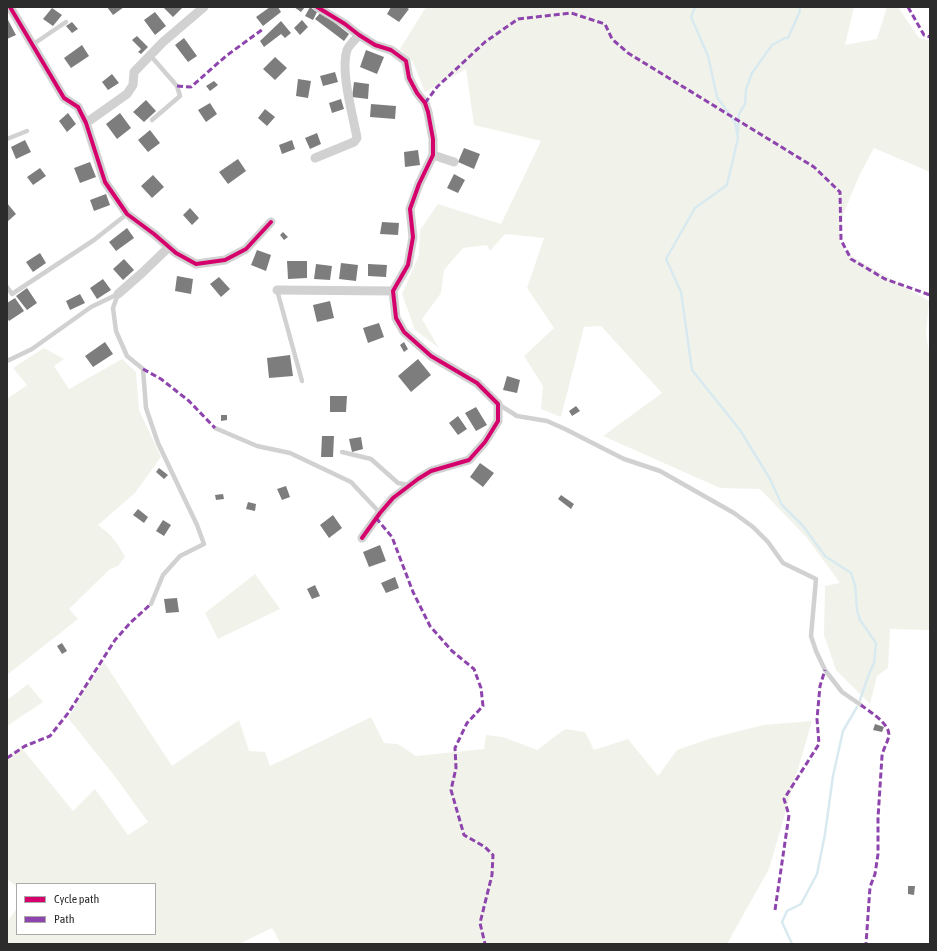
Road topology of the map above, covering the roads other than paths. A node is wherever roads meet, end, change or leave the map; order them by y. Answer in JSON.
{"nodes":[{"id":1,"x":10,"y":7,"type":"edge"},
{"id":2,"x":204,"y":7,"type":"edge"},
{"id":3,"x":317,"y":7,"type":"edge"},
{"id":4,"x":66,"y":22,"type":"dead end"},
{"id":5,"x":359,"y":35,"type":"junction"},
{"id":6,"x":32,"y":44,"type":"junction"},
{"id":7,"x":150,"y":54,"type":"junction"},
{"id":8,"x":152,"y":120,"type":"dead end"},
{"id":9,"x":86,"y":123,"type":"junction"},
{"id":10,"x":27,"y":131,"type":"dead end"},
{"id":11,"x":7,"y":139,"type":"edge"},
{"id":12,"x":432,"y":155,"type":"junction"},
{"id":13,"x":315,"y":158,"type":"dead end"},
{"id":14,"x":454,"y":162,"type":"dead end"},
{"id":15,"x":127,"y":214,"type":"junction"},
{"id":16,"x":271,"y":222,"type":"dead end"},
{"id":17,"x":169,"y":247,"type":"junction"},
{"id":18,"x":7,"y":287,"type":"edge"},
{"id":19,"x":278,"y":290,"type":"joint"},
{"id":20,"x":393,"y":291,"type":"junction"},
{"id":21,"x":118,"y":294,"type":"junction"},
{"id":22,"x":7,"y":361,"type":"edge"},
{"id":23,"x":302,"y":381,"type":"dead end"},
{"id":24,"x":498,"y":404,"type":"junction"},
{"id":25,"x":215,"y":428,"type":"dead end"},
{"id":26,"x":342,"y":452,"type":"dead end"},
{"id":27,"x":409,"y":485,"type":"junction"},
{"id":28,"x":380,"y":513,"type":"junction"},
{"id":29,"x":362,"y":538,"type":"dead end"},
{"id":30,"x":151,"y":604,"type":"dead end"},
{"id":31,"x":861,"y":705,"type":"dead end"}],
"edges":[{"from":1,"to":6,"type":"street"},
{"from":2,"to":7,"type":"street"},
{"from":3,"to":5,"type":"street"},
{"from":4,"to":6,"type":"lane"},
{"from":5,"to":12,"type":"street"},
{"from":5,"to":13,"type":"street"},
{"from":6,"to":9,"type":"street"},
{"from":7,"to":8,"type":"lane"},
{"from":7,"to":9,"type":"street"},
{"from":9,"to":15,"type":"street"},
{"from":10,"to":11,"type":"lane"},
{"from":12,"to":14,"type":"street"},
{"from":12,"to":20,"type":"street"},
{"from":15,"to":17,"type":"street"},
{"from":15,"to":18,"type":"lane"},
{"from":16,"to":17,"type":"street"},
{"from":17,"to":21,"type":"street"},
{"from":19,"to":20,"type":"street"},
{"from":19,"to":23,"type":"lane"},
{"from":20,"to":24,"type":"street"},
{"from":21,"to":22,"type":"lane"},
{"from":21,"to":30,"type":"lane"},
{"from":24,"to":27,"type":"street"},
{"from":24,"to":31,"type":"lane"},
{"from":25,"to":28,"type":"lane"},
{"from":26,"to":27,"type":"lane"},
{"from":27,"to":28,"type":"street"},
{"from":28,"to":29,"type":"street"}]}
